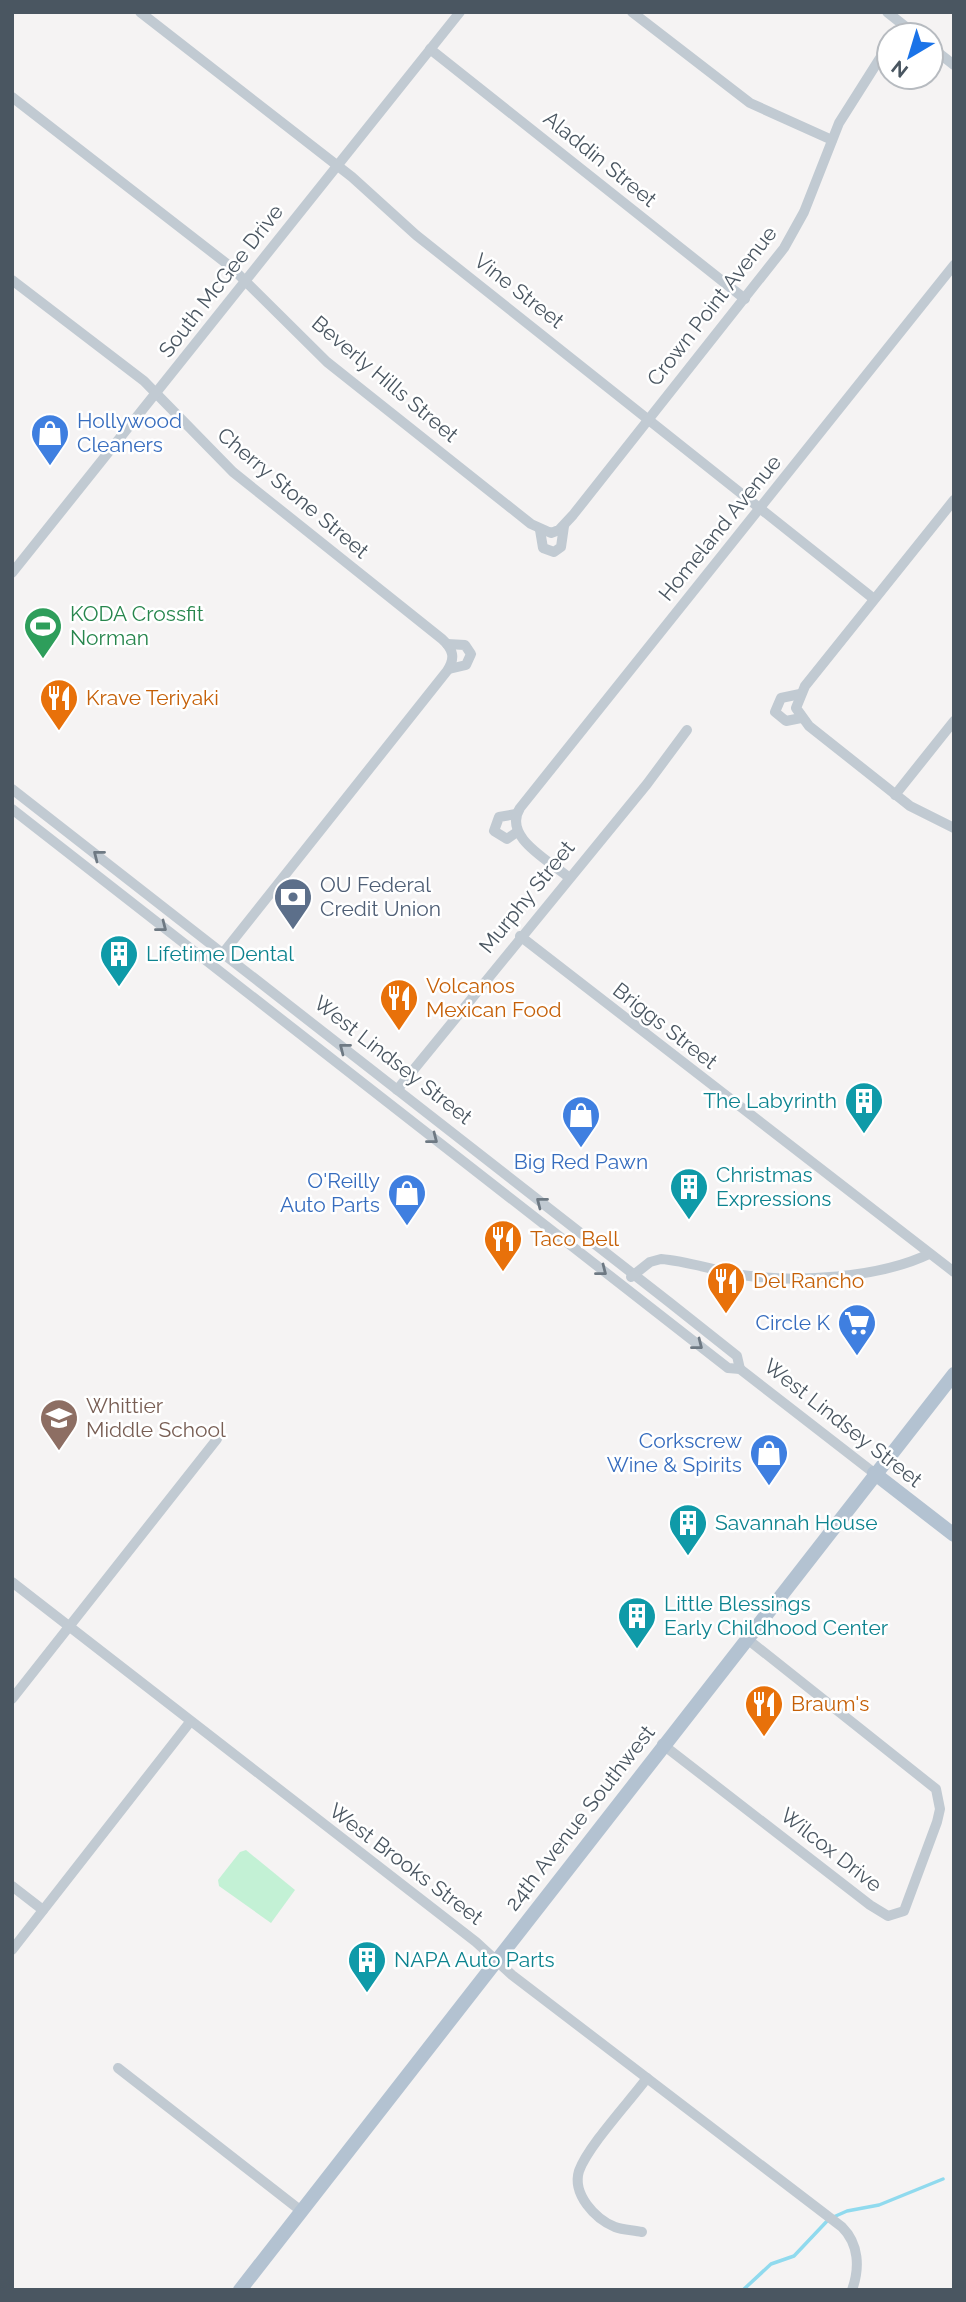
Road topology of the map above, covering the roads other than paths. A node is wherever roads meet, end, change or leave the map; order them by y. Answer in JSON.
{"nodes":[{"id":1,"x":140,"y":12,"type":"edge"},
{"id":2,"x":460,"y":12,"type":"edge"},
{"id":3,"x":632,"y":12,"type":"edge"},
{"id":4,"x":430,"y":49,"type":"junction"},
{"id":5,"x":875,"y":65,"type":"edge"},
{"id":6,"x":12,"y":97,"type":"edge"},
{"id":7,"x":832,"y":140,"type":"junction"},
{"id":8,"x":337,"y":166,"type":"junction"},
{"id":9,"x":954,"y":265,"type":"edge"},
{"id":10,"x":12,"y":280,"type":"edge"},
{"id":11,"x":246,"y":280,"type":"junction"},
{"id":12,"x":745,"y":299,"type":"junction"},
{"id":13,"x":155,"y":395,"type":"junction"},
{"id":14,"x":649,"y":419,"type":"junction"},
{"id":15,"x":954,"y":500,"type":"edge"},
{"id":16,"x":761,"y":508,"type":"junction"},
{"id":17,"x":564,"y":526,"type":"junction"},
{"id":18,"x":545,"y":531,"type":"junction"},
{"id":19,"x":12,"y":573,"type":"edge"},
{"id":20,"x":874,"y":599,"type":"junction"},
{"id":21,"x":450,"y":648,"type":"junction"},
{"id":22,"x":449,"y":669,"type":"junction"},
{"id":23,"x":800,"y":694,"type":"junction"},
{"id":24,"x":798,"y":713,"type":"junction"},
{"id":25,"x":954,"y":721,"type":"edge"},
{"id":26,"x":688,"y":730,"type":"dead end"},
{"id":27,"x":12,"y":789,"type":"edge"},
{"id":28,"x":895,"y":795,"type":"junction"},
{"id":29,"x":12,"y":809,"type":"edge"},
{"id":30,"x":516,"y":814,"type":"junction"},
{"id":31,"x":954,"y":828,"type":"edge"},
{"id":32,"x":517,"y":832,"type":"junction"},
{"id":33,"x":119,"y":872,"type":"junction"},
{"id":34,"x":568,"y":877,"type":"junction"},
{"id":35,"x":108,"y":885,"type":"junction"},
{"id":36,"x":151,"y":897,"type":"junction"},
{"id":37,"x":141,"y":910,"type":"junction"},
{"id":38,"x":520,"y":936,"type":"junction"},
{"id":39,"x":223,"y":953,"type":"junction"},
{"id":40,"x":393,"y":1087,"type":"junction"},
{"id":41,"x":380,"y":1097,"type":"junction"},
{"id":42,"x":425,"y":1112,"type":"junction"},
{"id":43,"x":415,"y":1125,"type":"junction"},
{"id":44,"x":929,"y":1254,"type":"junction"},
{"id":45,"x":954,"y":1272,"type":"edge"},
{"id":46,"x":633,"y":1274,"type":"junction"},
{"id":47,"x":621,"y":1286,"type":"junction"},
{"id":48,"x":669,"y":1301,"type":"junction"},
{"id":49,"x":658,"y":1315,"type":"junction"},
{"id":50,"x":740,"y":1369,"type":"junction"},
{"id":51,"x":954,"y":1374,"type":"edge"},
{"id":52,"x":217,"y":1439,"type":"dead end"},
{"id":53,"x":874,"y":1473,"type":"junction"},
{"id":54,"x":954,"y":1535,"type":"edge"},
{"id":55,"x":12,"y":1582,"type":"edge"},
{"id":56,"x":69,"y":1627,"type":"junction"},
{"id":57,"x":746,"y":1638,"type":"junction"},
{"id":58,"x":12,"y":1699,"type":"edge"},
{"id":59,"x":190,"y":1723,"type":"junction"},
{"id":60,"x":662,"y":1744,"type":"junction"},
{"id":61,"x":12,"y":1886,"type":"edge"},
{"id":62,"x":43,"y":1910,"type":"junction"},
{"id":63,"x":12,"y":1950,"type":"edge"},
{"id":64,"x":495,"y":1961,"type":"junction"},
{"id":65,"x":118,"y":2068,"type":"dead end"},
{"id":66,"x":647,"y":2078,"type":"junction"},
{"id":67,"x":300,"y":2210,"type":"junction"},
{"id":68,"x":642,"y":2232,"type":"dead end"},
{"id":69,"x":240,"y":2290,"type":"edge"},
{"id":70,"x":852,"y":2290,"type":"edge"}],
"edges":[{"from":1,"to":8,"type":"street","name":"Vine Street"},
{"from":2,"to":4,"type":"street","name":"South McGee Drive"},
{"from":3,"to":7,"type":"street"},
{"from":4,"to":8,"type":"street","name":"South McGee Drive"},
{"from":4,"to":12,"type":"street","name":"Aladdin Street"},
{"from":5,"to":7,"type":"street","name":"Crown Point Avenue"},
{"from":6,"to":11,"type":"street","name":"Beverly Hills Street"},
{"from":7,"to":12,"type":"street","name":"Crown Point Avenue"},
{"from":8,"to":11,"type":"street","name":"South McGee Drive"},
{"from":8,"to":14,"type":"street","name":"Vine Street"},
{"from":9,"to":16,"type":"street","name":"Homeland Avenue"},
{"from":10,"to":13,"type":"street","name":"Cherry Stone Street"},
{"from":11,"to":13,"type":"street","name":"South McGee Drive"},
{"from":11,"to":18,"type":"street","name":"Beverly Hills Street"},
{"from":12,"to":14,"type":"street","name":"Crown Point Avenue"},
{"from":13,"to":19,"type":"street","name":"South McGee Drive"},
{"from":13,"to":21,"type":"street","name":"Cherry Stone Street"},
{"from":14,"to":16,"type":"street","name":"Vine Street"},
{"from":14,"to":17,"type":"street","name":"Crown Point Avenue"},
{"from":15,"to":20,"type":"street"},
{"from":16,"to":20,"type":"street","name":"Vine Street"},
{"from":16,"to":30,"type":"street","name":"Homeland Avenue"},
{"from":17,"to":18,"type":"street","name":"Crown Point Avenue"},
{"from":17,"to":18,"type":"street","name":"Beverly Hills Street"},
{"from":20,"to":23,"type":"street"},
{"from":21,"to":22,"type":"street"},
{"from":21,"to":22,"type":"street"},
{"from":22,"to":39,"type":"street"},
{"from":23,"to":24,"type":"street"},
{"from":23,"to":24,"type":"street"},
{"from":24,"to":28,"type":"street"},
{"from":25,"to":28,"type":"street"},
{"from":26,"to":34,"type":"street","name":"Murphy Street"},
{"from":33,"to":27,"type":"street","name":"West Lindsey Street","one_way":true},
{"from":28,"to":31,"type":"street"},
{"from":29,"to":35,"type":"street","name":"West Lindsey Street"},
{"from":30,"to":32,"type":"street"},
{"from":30,"to":32,"type":"street","name":"Homeland Avenue"},
{"from":32,"to":34,"type":"street","name":"Homeland Avenue"},
{"from":33,"to":35,"type":"street"},
{"from":33,"to":36,"type":"street","name":"West Lindsey Street"},
{"from":34,"to":38,"type":"street","name":"Murphy Street"},
{"from":35,"to":37,"type":"street","name":"West Lindsey Street"},
{"from":36,"to":37,"type":"street"},
{"from":36,"to":39,"type":"street","name":"West Lindsey Street"},
{"from":37,"to":41,"type":"street","name":"West Lindsey Street","one_way":true},
{"from":38,"to":40,"type":"street","name":"Murphy Street"},
{"from":38,"to":44,"type":"street","name":"Briggs Street"},
{"from":40,"to":39,"type":"street","name":"West Lindsey Street","one_way":true},
{"from":40,"to":41,"type":"street","name":"Murphy Street"},
{"from":40,"to":42,"type":"street","name":"West Lindsey Street"},
{"from":41,"to":43,"type":"street","name":"West Lindsey Street"},
{"from":42,"to":43,"type":"street"},
{"from":46,"to":42,"type":"street","name":"West Lindsey Street","one_way":true},
{"from":43,"to":47,"type":"street","name":"West Lindsey Street","one_way":true},
{"from":44,"to":45,"type":"street","name":"Briggs Street"},
{"from":44,"to":46,"type":"street"},
{"from":46,"to":47,"type":"street"},
{"from":46,"to":48,"type":"street","name":"West Lindsey Street"},
{"from":47,"to":49,"type":"street","name":"West Lindsey Street"},
{"from":48,"to":49,"type":"street"},
{"from":48,"to":50,"type":"street","name":"West Lindsey Street"},
{"from":49,"to":50,"type":"street","name":"West Lindsey Street","one_way":true},
{"from":50,"to":53,"type":"street","name":"West Lindsey Street"},
{"from":51,"to":53,"type":"main road","name":"24th Avenue Southwest"},
{"from":52,"to":56,"type":"street"},
{"from":53,"to":54,"type":"main road","name":"West Lindsey Street"},
{"from":53,"to":57,"type":"main road","name":"24th Avenue Southwest"},
{"from":55,"to":56,"type":"street","name":"West Brooks Street"},
{"from":56,"to":58,"type":"street"},
{"from":56,"to":59,"type":"street","name":"West Brooks Street"},
{"from":57,"to":60,"type":"main road","name":"24th Avenue Southwest"},
{"from":57,"to":60,"type":"street","name":"Wilcox Drive"},
{"from":59,"to":62,"type":"street"},
{"from":59,"to":64,"type":"street","name":"West Brooks Street"},
{"from":60,"to":64,"type":"main road","name":"24th Avenue Southwest"},
{"from":61,"to":62,"type":"street"},
{"from":62,"to":63,"type":"street"},
{"from":64,"to":66,"type":"street","name":"West Brooks Street"},
{"from":64,"to":67,"type":"main road","name":"24th Avenue Southwest"},
{"from":65,"to":67,"type":"street"},
{"from":66,"to":68,"type":"street"},
{"from":66,"to":70,"type":"street","name":"West Brooks Street"},
{"from":67,"to":69,"type":"main road","name":"24th Avenue Southwest"}]}
